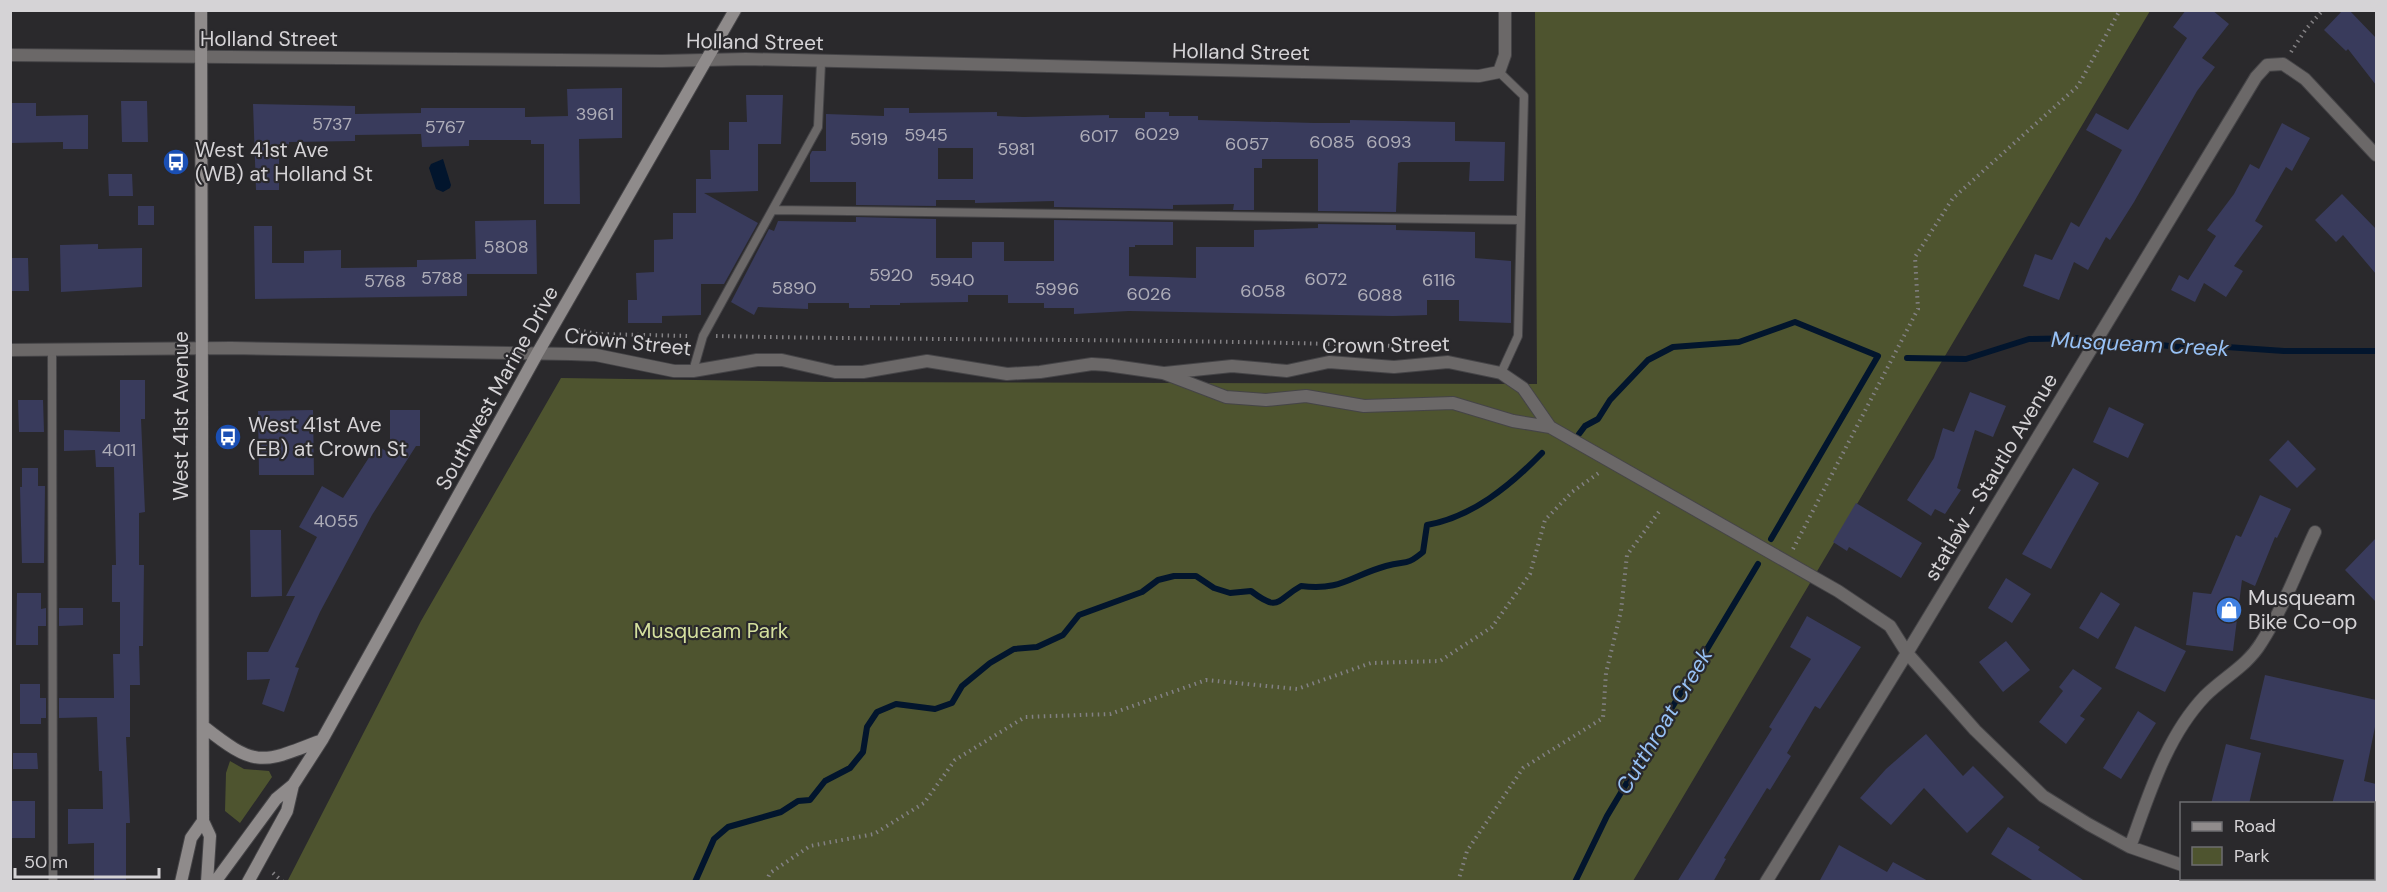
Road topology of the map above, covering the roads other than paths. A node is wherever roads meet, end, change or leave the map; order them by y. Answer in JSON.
{"nodes":[{"id":1,"x":201,"y":10,"type":"edge"},
{"id":2,"x":735,"y":10,"type":"edge"},
{"id":3,"x":1505,"y":10,"type":"edge"},
{"id":4,"x":10,"y":55,"type":"edge"},
{"id":5,"x":200,"y":58,"type":"junction"},
{"id":6,"x":708,"y":60,"type":"junction"},
{"id":7,"x":821,"y":63,"type":"junction"},
{"id":8,"x":1499,"y":72,"type":"junction"},
{"id":9,"x":2376,"y":155,"type":"edge"},
{"id":10,"x":774,"y":210,"type":"junction"},
{"id":11,"x":1521,"y":220,"type":"junction"},
{"id":12,"x":201,"y":348,"type":"junction"},
{"id":13,"x":10,"y":350,"type":"edge"},
{"id":14,"x":52,"y":350,"type":"junction"},
{"id":15,"x":537,"y":354,"type":"junction"},
{"id":16,"x":693,"y":371,"type":"junction"},
{"id":17,"x":1163,"y":373,"type":"junction"},
{"id":18,"x":1501,"y":373,"type":"junction"},
{"id":19,"x":1550,"y":427,"type":"junction"},
{"id":20,"x":2315,"y":532,"type":"dead end"},
{"id":21,"x":1908,"y":653,"type":"junction"},
{"id":22,"x":203,"y":726,"type":"junction"},
{"id":23,"x":322,"y":740,"type":"junction"},
{"id":24,"x":293,"y":785,"type":"junction"},
{"id":25,"x":203,"y":821,"type":"junction"},
{"id":26,"x":2130,"y":846,"type":"junction"},
{"id":27,"x":2180,"y":866,"type":"edge"},
{"id":28,"x":53,"y":882,"type":"edge"},
{"id":29,"x":181,"y":882,"type":"edge"},
{"id":30,"x":207,"y":882,"type":"edge"},
{"id":31,"x":215,"y":882,"type":"edge"},
{"id":32,"x":248,"y":882,"type":"edge"},
{"id":33,"x":1766,"y":882,"type":"edge"}],
"edges":[{"from":1,"to":5,"type":"main road","name":"West 41st Avenue"},
{"from":2,"to":6,"type":"main road","name":"Southwest Marine Drive"},
{"from":3,"to":8,"type":"street"},
{"from":4,"to":5,"type":"street","name":"Holland Street"},
{"from":5,"to":6,"type":"street","name":"Holland Street"},
{"from":5,"to":12,"type":"main road","name":"West 41st Avenue"},
{"from":6,"to":7,"type":"street","name":"Holland Street"},
{"from":6,"to":15,"type":"main road","name":"Southwest Marine Drive"},
{"from":7,"to":8,"type":"street","name":"Holland Street"},
{"from":7,"to":10,"type":"lane"},
{"from":8,"to":11,"type":"lane"},
{"from":9,"to":21,"type":"street","name":"statl̓əw̓ - Stautlo Avenue"},
{"from":10,"to":11,"type":"lane"},
{"from":10,"to":16,"type":"lane"},
{"from":11,"to":18,"type":"lane"},
{"from":12,"to":14,"type":"street","name":"Crown Street"},
{"from":12,"to":15,"type":"street","name":"Crown Street"},
{"from":12,"to":22,"type":"main road","name":"West 41st Avenue"},
{"from":13,"to":14,"type":"street","name":"Crown Street"},
{"from":14,"to":28,"type":"lane"},
{"from":15,"to":16,"type":"street","name":"Crown Street"},
{"from":15,"to":23,"type":"main road","name":"Southwest Marine Drive"},
{"from":16,"to":17,"type":"street","name":"Crown Street"},
{"from":17,"to":18,"type":"street","name":"Crown Street"},
{"from":17,"to":19,"type":"street","name":"Crown Street"},
{"from":18,"to":19,"type":"street","name":"Crown Street"},
{"from":19,"to":21,"type":"street","name":"Crown Street"},
{"from":20,"to":26,"type":"street"},
{"from":21,"to":26,"type":"street","name":"Crown Street"},
{"from":21,"to":33,"type":"street","name":"statl̓əw̓ - Stautlo Avenue"},
{"from":22,"to":23,"type":"main road"},
{"from":22,"to":25,"type":"main road","name":"West 41st Avenue"},
{"from":23,"to":24,"type":"main road","name":"Southwest Marine Drive"},
{"from":24,"to":31,"type":"main road","name":"Southwest Marine Drive"},
{"from":24,"to":32,"type":"main road","name":"Southwest Marine Drive"},
{"from":25,"to":29,"type":"main road","name":"West 41st Avenue"},
{"from":25,"to":30,"type":"main road","name":"West 41st Avenue"},
{"from":26,"to":27,"type":"street","name":"Crown Street"}]}
